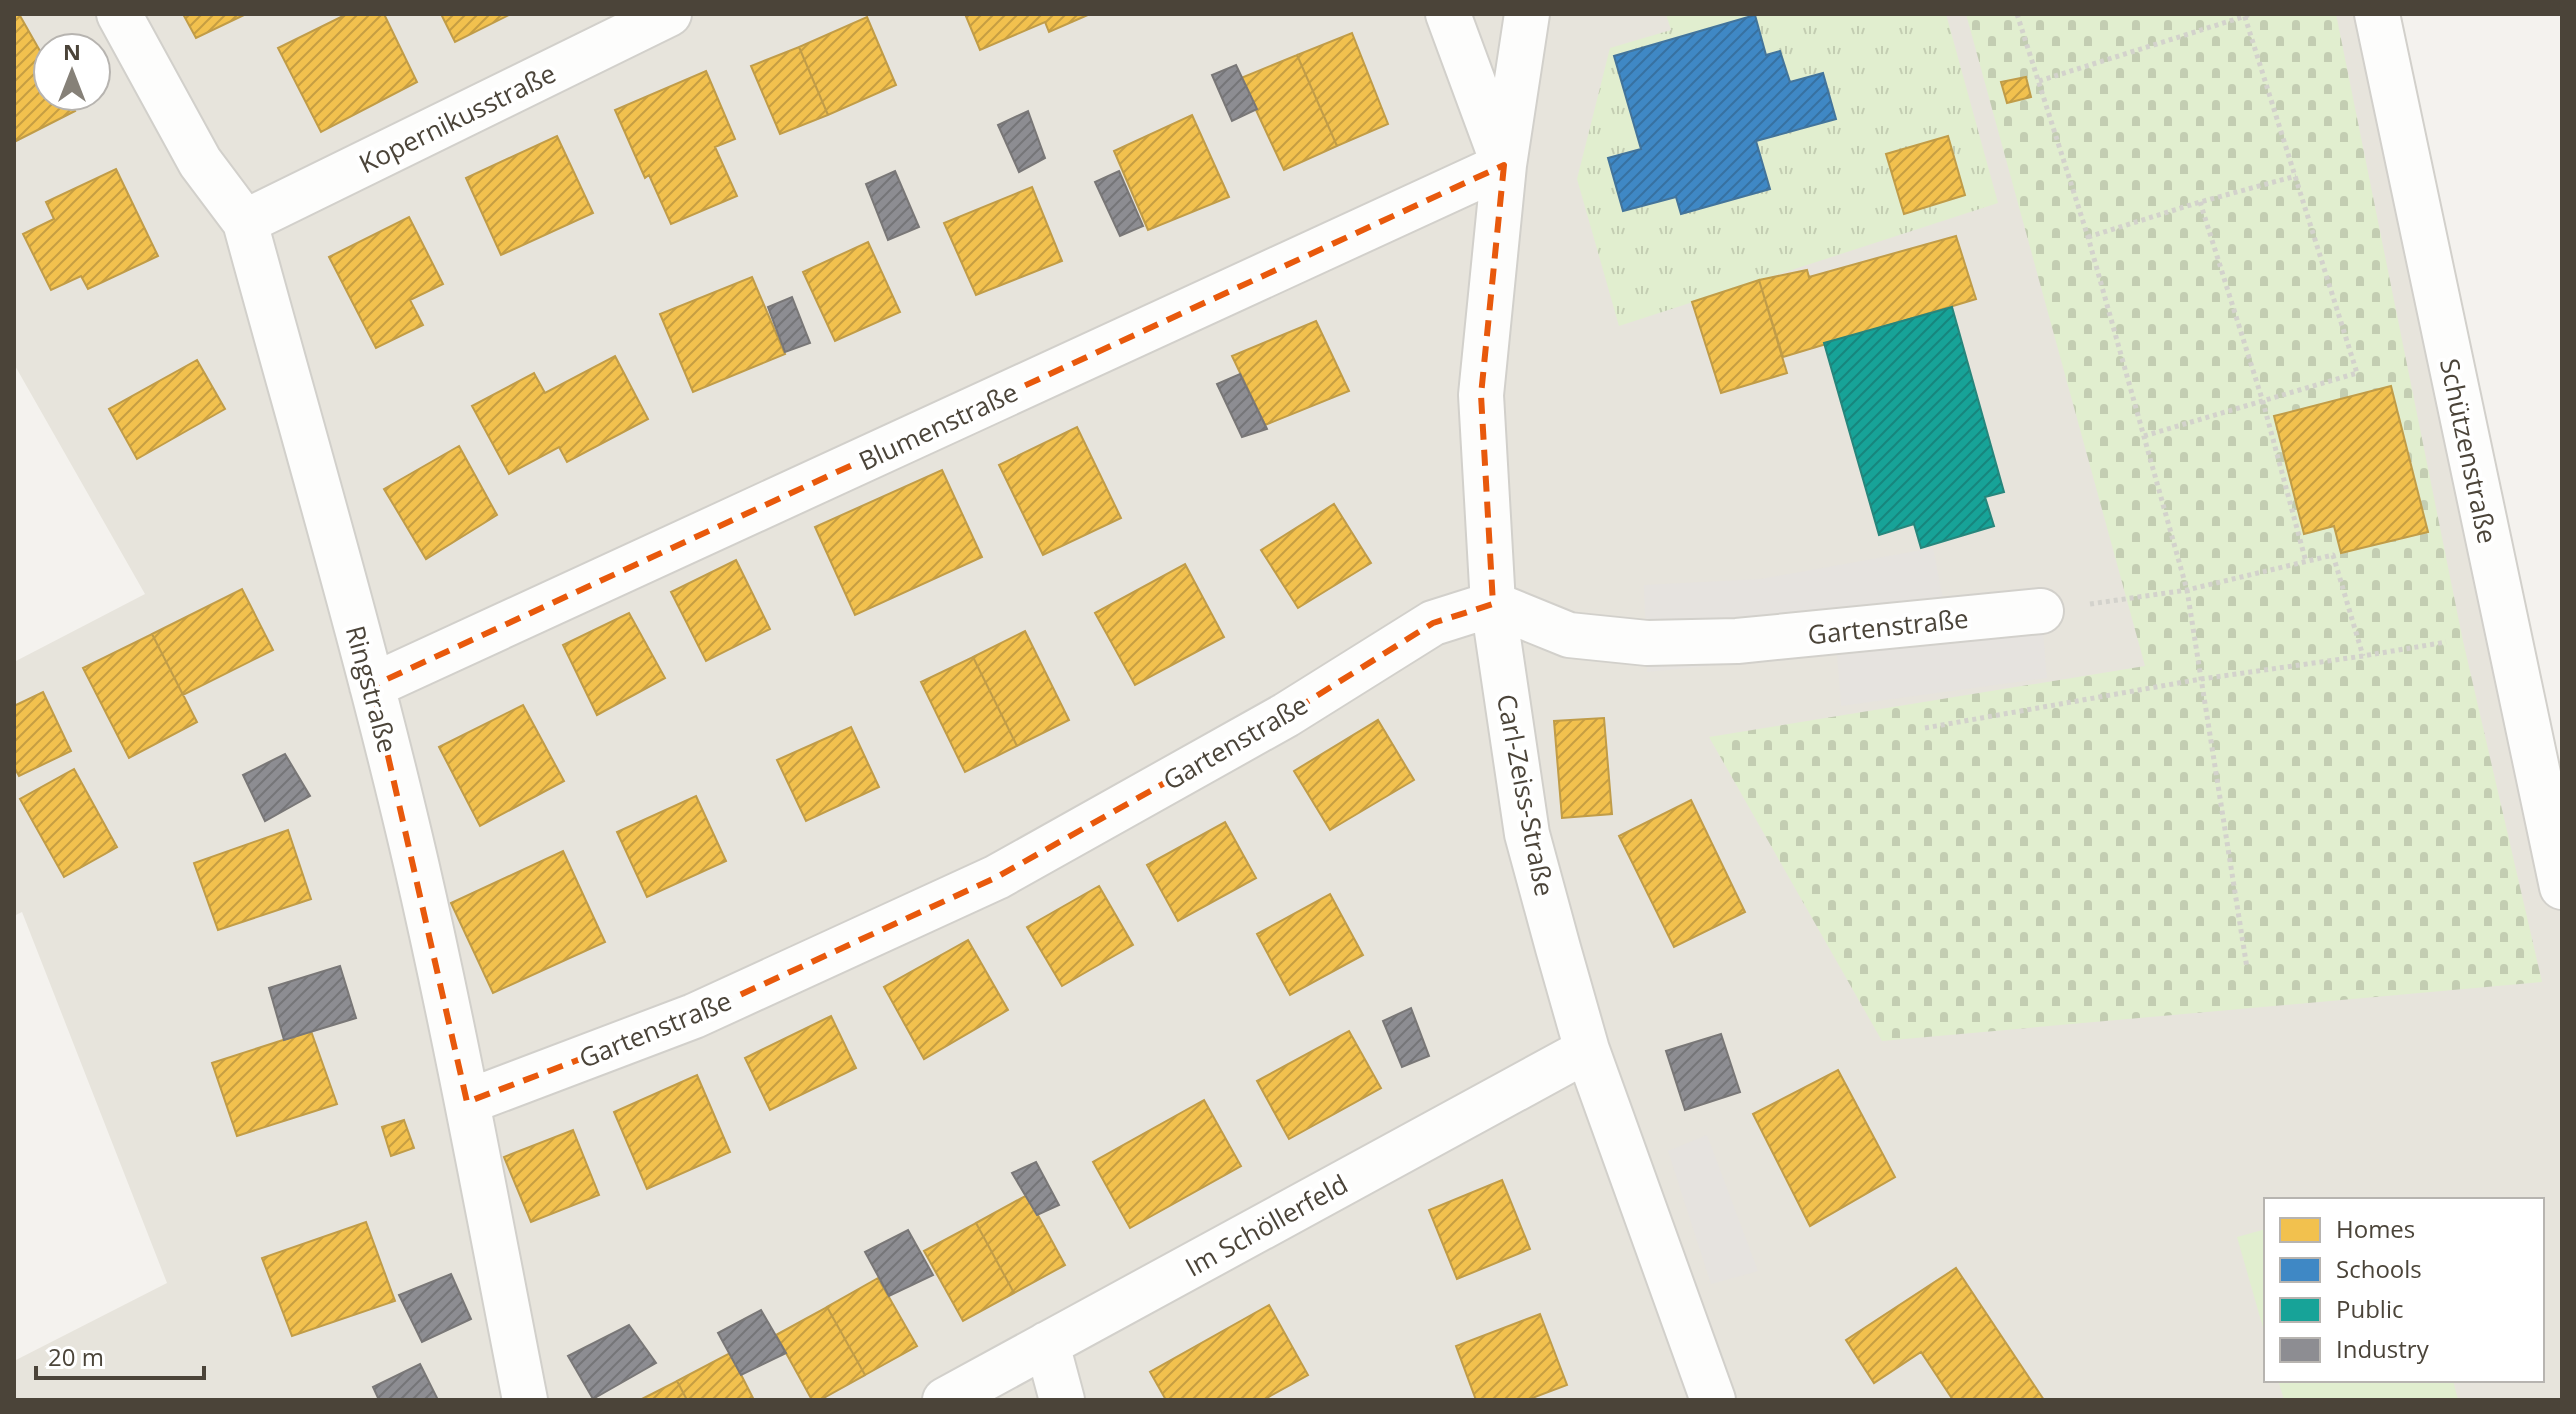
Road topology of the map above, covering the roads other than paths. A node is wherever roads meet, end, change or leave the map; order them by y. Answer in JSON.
{"nodes":[{"id":1,"x":119,"y":14,"type":"edge"},
{"id":2,"x":669,"y":14,"type":"edge"},
{"id":3,"x":1448,"y":14,"type":"edge"},
{"id":4,"x":1527,"y":14,"type":"edge"},
{"id":5,"x":2377,"y":14,"type":"edge"},
{"id":6,"x":1504,"y":165,"type":"junction"},
{"id":7,"x":245,"y":222,"type":"junction"},
{"id":8,"x":1493,"y":604,"type":"junction"},
{"id":9,"x":2041,"y":611,"type":"road end"},
{"id":10,"x":372,"y":686,"type":"junction"},
{"id":11,"x":2562,"y":887,"type":"edge"},
{"id":12,"x":1587,"y":1050,"type":"junction"},
{"id":13,"x":467,"y":1102,"type":"junction"},
{"id":14,"x":1047,"y":1344,"type":"junction"},
{"id":15,"x":525,"y":1400,"type":"edge"},
{"id":16,"x":945,"y":1400,"type":"edge"},
{"id":17,"x":1062,"y":1400,"type":"edge"},
{"id":18,"x":1713,"y":1400,"type":"edge"}],
"edges":[{"from":1,"to":7,"type":"street","name":"Ringstraße"},
{"from":2,"to":7,"type":"street","name":"Kopernikusstraße"},
{"from":3,"to":6,"type":"street"},
{"from":4,"to":6,"type":"street","name":"Carl-Zeiss-Straße"},
{"from":5,"to":11,"type":"street","name":"Schützenstraße"},
{"from":6,"to":8,"type":"street","name":"Carl-Zeiss-Straße"},
{"from":6,"to":10,"type":"street","name":"Blumenstraße"},
{"from":7,"to":10,"type":"street","name":"Ringstraße"},
{"from":8,"to":9,"type":"street","name":"Gartenstraße"},
{"from":8,"to":12,"type":"street","name":"Carl-Zeiss-Straße"},
{"from":8,"to":13,"type":"street","name":"Gartenstraße"},
{"from":10,"to":13,"type":"street","name":"Ringstraße"},
{"from":12,"to":14,"type":"street","name":"Im Schöllerfeld"},
{"from":12,"to":18,"type":"street","name":"Carl-Zeiss-Straße"},
{"from":13,"to":15,"type":"street","name":"Ringstraße"},
{"from":14,"to":16,"type":"street","name":"Im Schöllerfeld"},
{"from":14,"to":17,"type":"street"}]}
